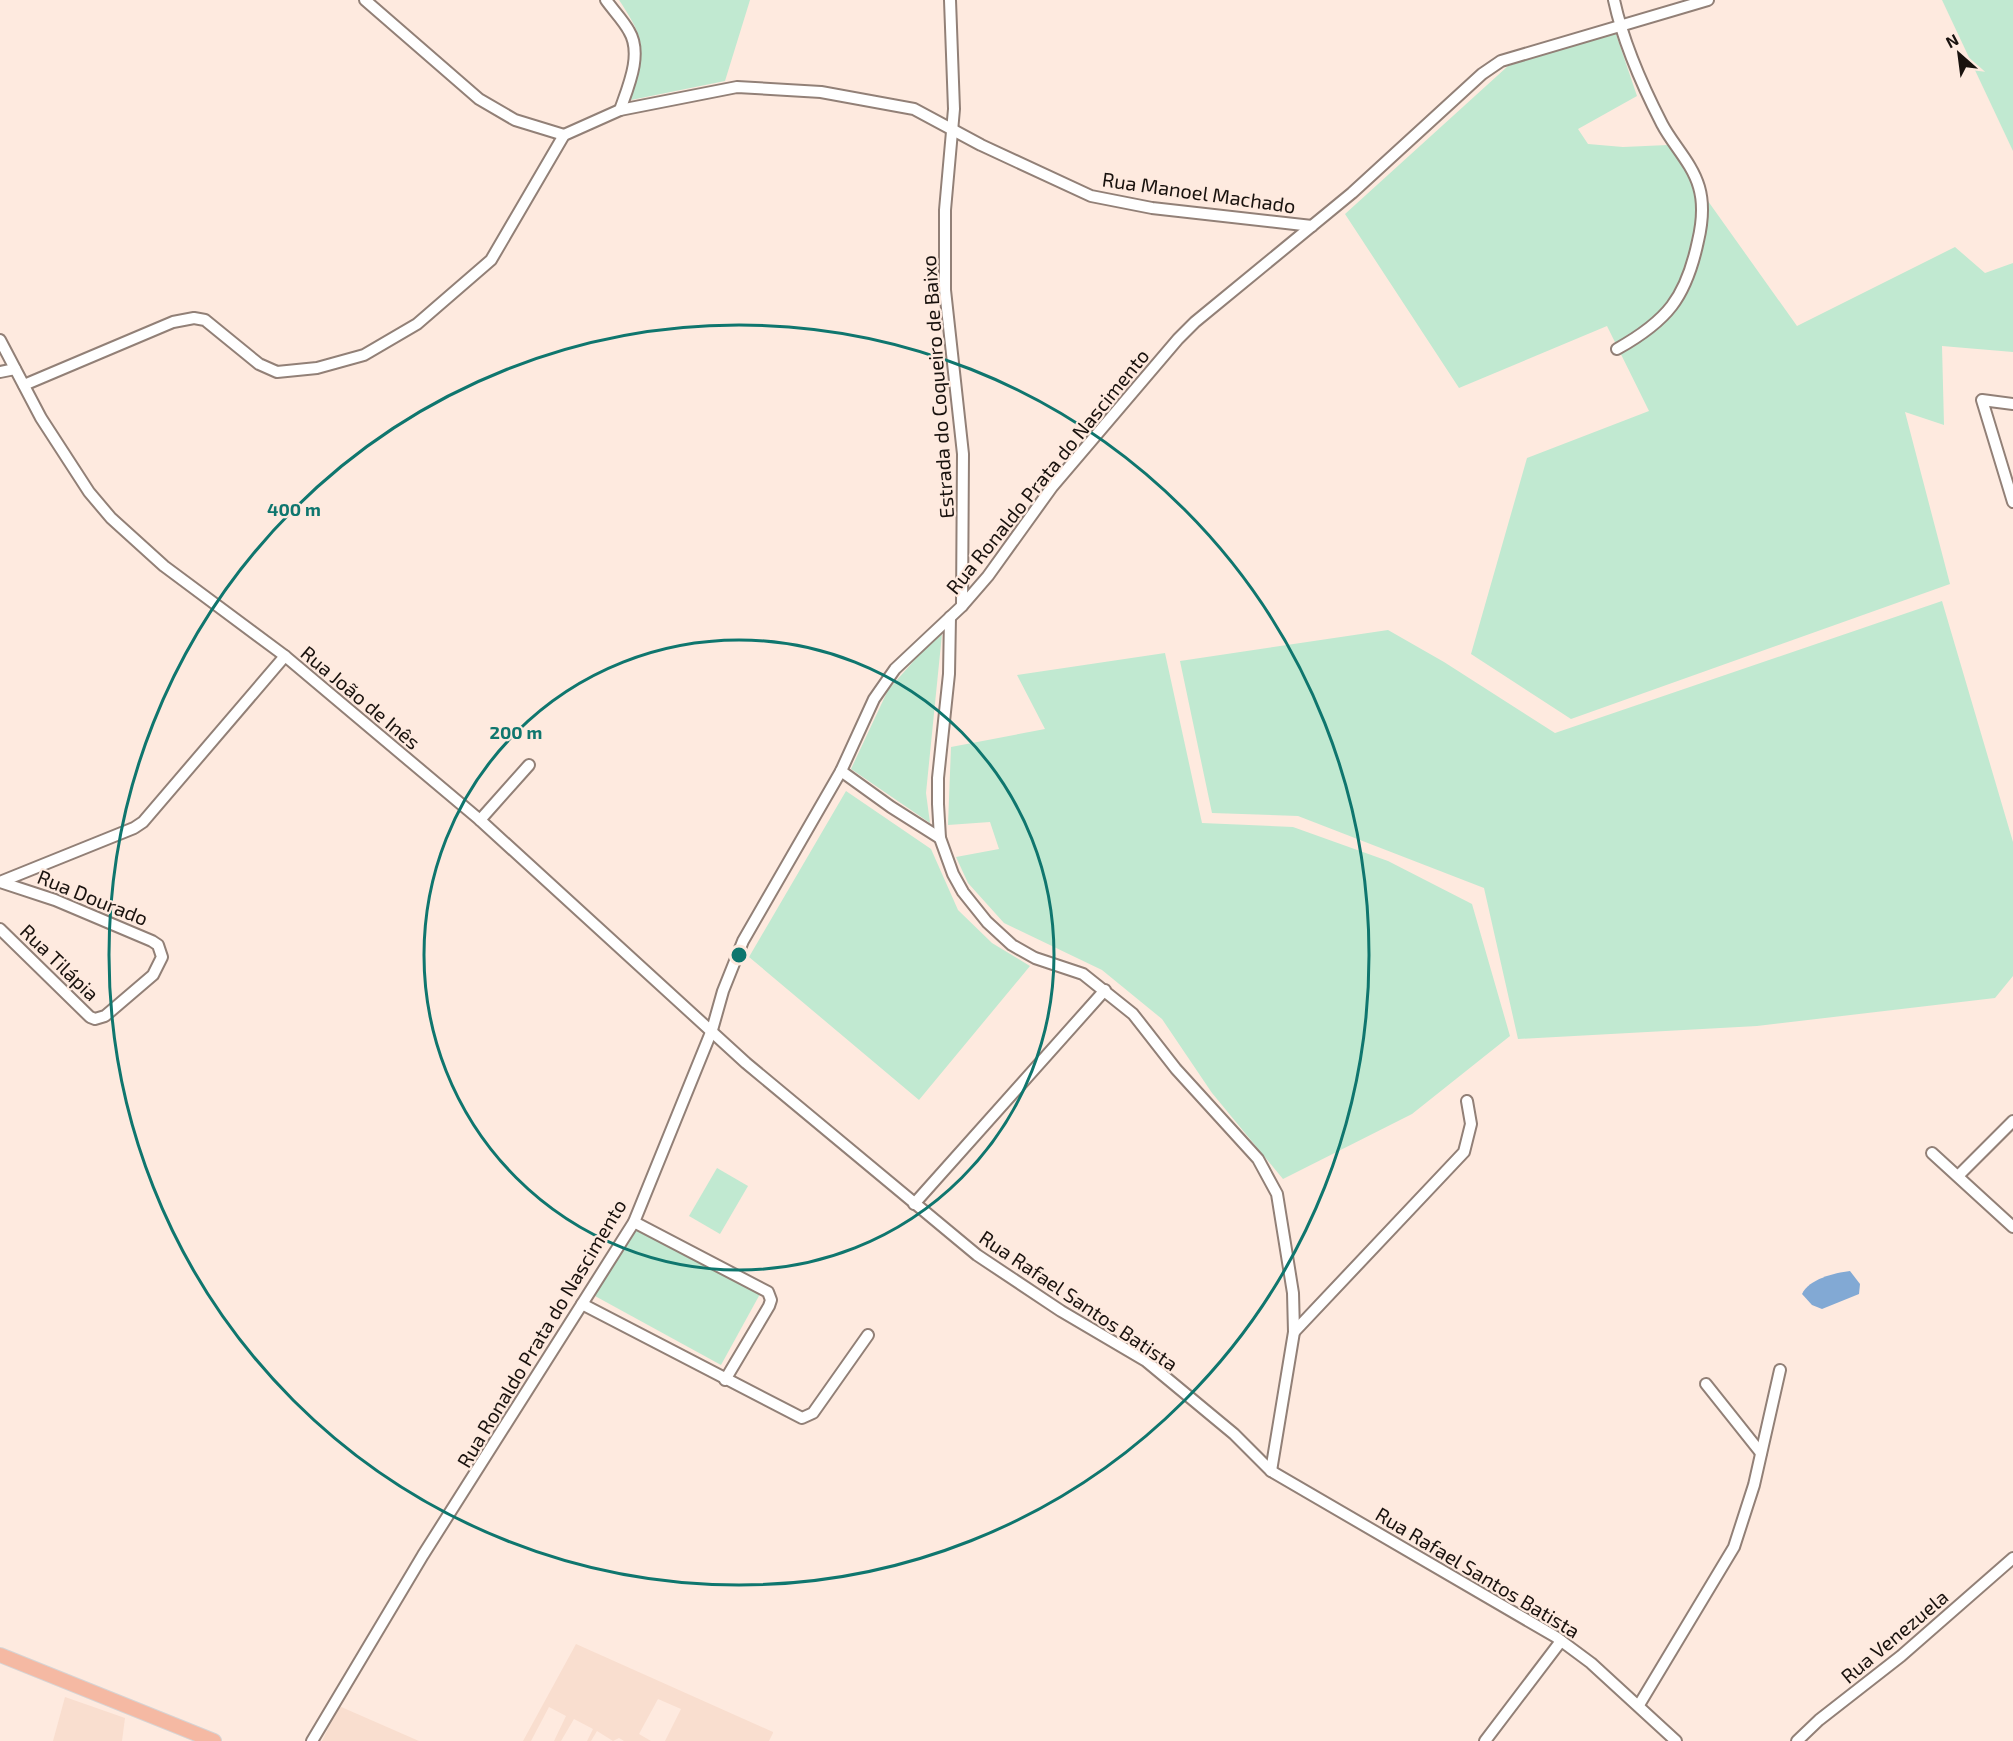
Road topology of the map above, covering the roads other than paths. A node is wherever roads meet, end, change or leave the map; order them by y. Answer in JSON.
{"nodes":[{"id":1,"x":365,"y":0,"type":"edge"},
{"id":2,"x":606,"y":0,"type":"edge"},
{"id":3,"x":950,"y":0,"type":"edge"},
{"id":4,"x":1614,"y":0,"type":"edge"},
{"id":5,"x":1708,"y":0,"type":"edge"},
{"id":6,"x":1619,"y":24,"type":"junction"},
{"id":7,"x":620,"y":110,"type":"junction"},
{"id":8,"x":951,"y":129,"type":"junction"},
{"id":9,"x":564,"y":135,"type":"junction"},
{"id":10,"x":1312,"y":226,"type":"junction"},
{"id":11,"x":0,"y":340,"type":"edge"},
{"id":12,"x":1617,"y":349,"type":"dead end"},
{"id":13,"x":15,"y":369,"type":"junction"},
{"id":14,"x":0,"y":372,"type":"edge"},
{"id":15,"x":24,"y":385,"type":"junction"},
{"id":16,"x":2013,"y":404,"type":"edge"},
{"id":17,"x":2009,"y":480,"type":"edge"},
{"id":18,"x":2013,"y":502,"type":"edge"},
{"id":19,"x":962,"y":606,"type":"junction"},
{"id":20,"x":950,"y":617,"type":"junction"},
{"id":21,"x":285,"y":656,"type":"junction"},
{"id":22,"x":530,"y":765,"type":"dead end"},
{"id":23,"x":841,"y":771,"type":"junction"},
{"id":24,"x":480,"y":820,"type":"junction"},
{"id":25,"x":940,"y":838,"type":"junction"},
{"id":26,"x":0,"y":882,"type":"edge"},
{"id":27,"x":0,"y":929,"type":"edge"},
{"id":28,"x":1105,"y":990,"type":"junction"},
{"id":29,"x":95,"y":1019,"type":"joint"},
{"id":30,"x":712,"y":1030,"type":"junction"},
{"id":31,"x":1467,"y":1101,"type":"dead end"},
{"id":32,"x":2013,"y":1121,"type":"edge"},
{"id":33,"x":1932,"y":1153,"type":"dead end"},
{"id":34,"x":1958,"y":1176,"type":"junction"},
{"id":35,"x":914,"y":1203,"type":"junction"},
{"id":36,"x":634,"y":1222,"type":"junction"},
{"id":37,"x":2013,"y":1227,"type":"edge"},
{"id":38,"x":582,"y":1304,"type":"junction"},
{"id":39,"x":1294,"y":1332,"type":"junction"},
{"id":40,"x":868,"y":1335,"type":"dead end"},
{"id":41,"x":1780,"y":1370,"type":"dead end"},
{"id":42,"x":725,"y":1380,"type":"junction"},
{"id":43,"x":1706,"y":1384,"type":"dead end"},
{"id":44,"x":1761,"y":1453,"type":"junction"},
{"id":45,"x":1271,"y":1471,"type":"junction"},
{"id":46,"x":2013,"y":1558,"type":"edge"},
{"id":47,"x":1561,"y":1641,"type":"junction"},
{"id":48,"x":0,"y":1655,"type":"edge"},
{"id":49,"x":1639,"y":1705,"type":"junction"},
{"id":50,"x":214,"y":1741,"type":"edge"},
{"id":51,"x":312,"y":1741,"type":"edge"},
{"id":52,"x":1485,"y":1741,"type":"edge"},
{"id":53,"x":1676,"y":1741,"type":"edge"},
{"id":54,"x":1797,"y":1741,"type":"edge"}],
"edges":[{"from":1,"to":9,"type":"street"},
{"from":2,"to":7,"type":"street"},
{"from":3,"to":8,"type":"street","name":"Estrada do Coqueiro de Baixo"},
{"from":4,"to":6,"type":"street"},
{"from":5,"to":6,"type":"street","name":"Rua Ronaldo Prata do Nascimento"},
{"from":6,"to":10,"type":"street","name":"Rua Ronaldo Prata do Nascimento"},
{"from":6,"to":12,"type":"street"},
{"from":7,"to":8,"type":"street","name":"Rua Manoel Machado"},
{"from":7,"to":9,"type":"street","name":"Rua Manoel Machado"},
{"from":8,"to":10,"type":"street","name":"Rua Manoel Machado"},
{"from":8,"to":19,"type":"street","name":"Estrada do Coqueiro de Baixo"},
{"from":9,"to":15,"type":"street"},
{"from":10,"to":19,"type":"street","name":"Rua Ronaldo Prata do Nascimento"},
{"from":11,"to":13,"type":"street","name":"Rua João de Inês"},
{"from":13,"to":14,"type":"street"},
{"from":13,"to":15,"type":"street","name":"Rua João de Inês"},
{"from":15,"to":21,"type":"street","name":"Rua João de Inês"},
{"from":16,"to":17,"type":"street"},
{"from":17,"to":18,"type":"street"},
{"from":19,"to":20,"type":"street","name":"Rua Ronaldo Prata do Nascimento"},
{"from":20,"to":23,"type":"street","name":"Rua Ronaldo Prata do Nascimento"},
{"from":20,"to":25,"type":"street"},
{"from":21,"to":24,"type":"street","name":"Rua João de Inês"},
{"from":21,"to":26,"type":"street"},
{"from":22,"to":24,"type":"street"},
{"from":23,"to":25,"type":"street"},
{"from":23,"to":30,"type":"street","name":"Rua Ronaldo Prata do Nascimento"},
{"from":24,"to":30,"type":"street","name":"Rua João de Inês"},
{"from":25,"to":28,"type":"street"},
{"from":26,"to":29,"type":"street","name":"Rua Dourado"},
{"from":27,"to":29,"type":"street","name":"Rua Tilápia"},
{"from":28,"to":35,"type":"street"},
{"from":28,"to":39,"type":"street"},
{"from":30,"to":35,"type":"street","name":"Rua Rafael Santos Batista"},
{"from":30,"to":36,"type":"street","name":"Rua Ronaldo Prata do Nascimento"},
{"from":31,"to":39,"type":"street"},
{"from":32,"to":34,"type":"street"},
{"from":33,"to":34,"type":"street"},
{"from":34,"to":37,"type":"street"},
{"from":35,"to":45,"type":"street","name":"Rua Rafael Santos Batista"},
{"from":36,"to":38,"type":"street","name":"Rua Ronaldo Prata do Nascimento"},
{"from":36,"to":42,"type":"street"},
{"from":38,"to":42,"type":"street"},
{"from":38,"to":51,"type":"street","name":"Rua Ronaldo Prata do Nascimento"},
{"from":39,"to":45,"type":"street"},
{"from":40,"to":42,"type":"street"},
{"from":41,"to":44,"type":"street"},
{"from":43,"to":44,"type":"street"},
{"from":44,"to":49,"type":"street"},
{"from":45,"to":47,"type":"street","name":"Rua Rafael Santos Batista"},
{"from":46,"to":54,"type":"street","name":"Rua Venezuela"},
{"from":47,"to":49,"type":"street","name":"Rua Rafael Santos Batista"},
{"from":47,"to":52,"type":"street"},
{"from":48,"to":50,"type":"main road"},
{"from":49,"to":53,"type":"street","name":"Rua Rafael Santos Batista"}]}
